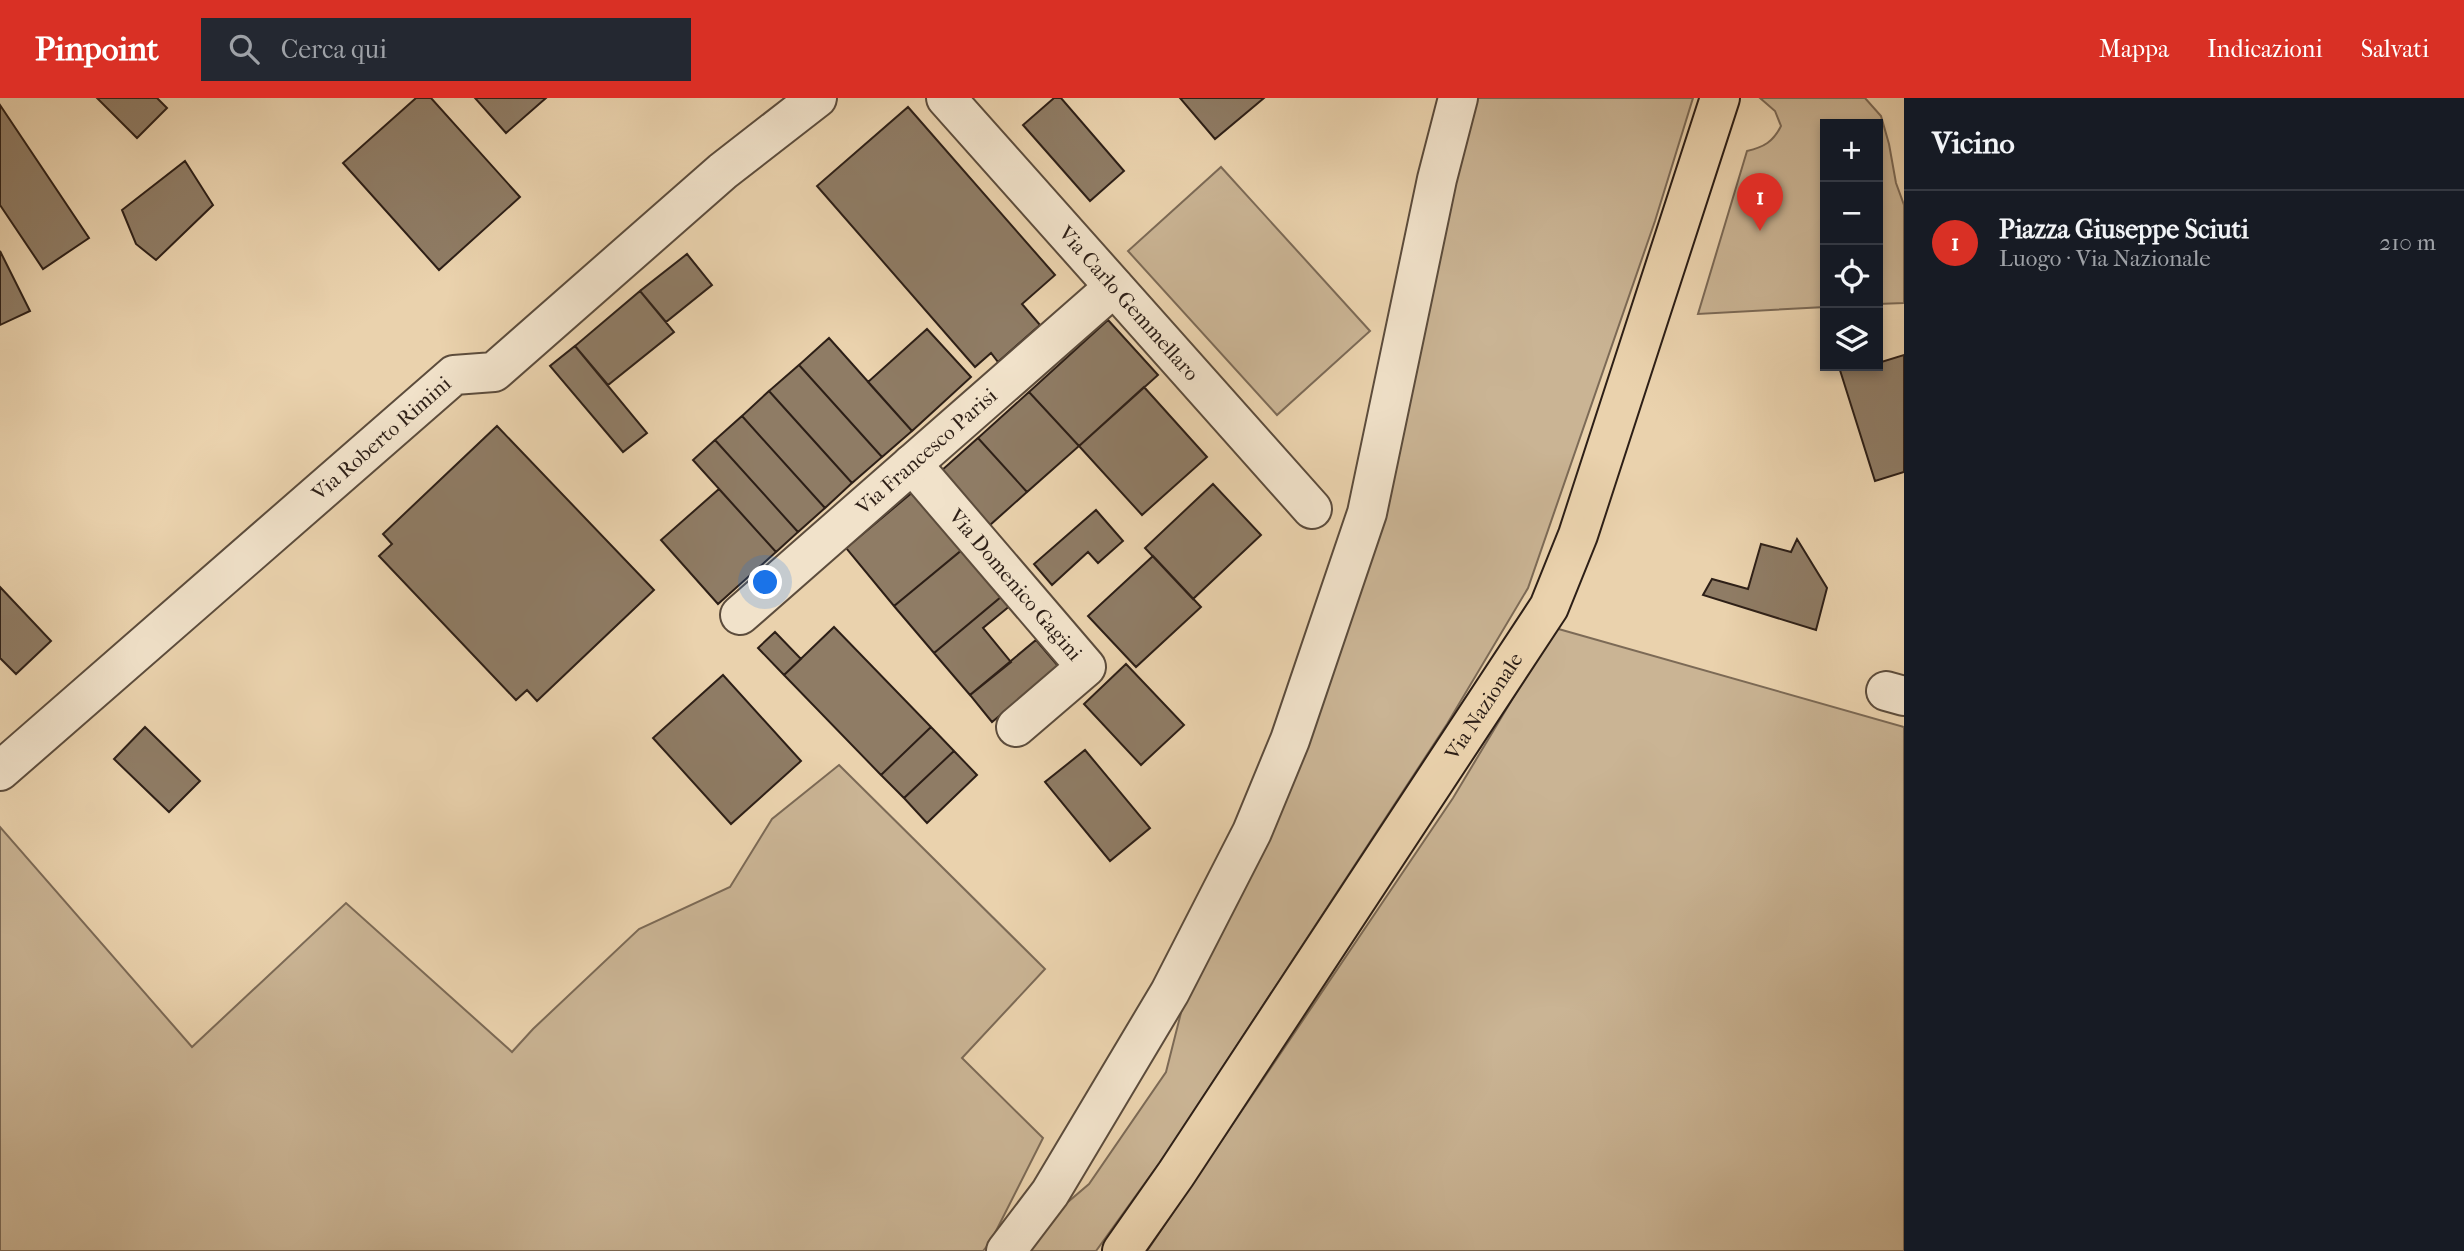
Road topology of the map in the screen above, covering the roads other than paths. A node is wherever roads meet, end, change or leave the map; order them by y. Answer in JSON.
{"nodes":[{"id":1,"x":817,"y":98,"type":"edge"},
{"id":2,"x":946,"y":98,"type":"edge"},
{"id":3,"x":1458,"y":98,"type":"edge"},
{"id":4,"x":1720,"y":98,"type":"edge"},
{"id":5,"x":1114,"y":287,"type":"junction"},
{"id":6,"x":912,"y":464,"type":"junction"},
{"id":7,"x":1312,"y":509,"type":"dead end"},
{"id":8,"x":740,"y":615,"type":"dead end"},
{"id":9,"x":1016,"y":727,"type":"dead end"},
{"id":10,"x":7,"y":760,"type":"edge"},
{"id":11,"x":1006,"y":1251,"type":"edge"},
{"id":12,"x":1122,"y":1251,"type":"edge"}],
"edges":[{"from":1,"to":10,"type":"street","name":"Via Roberto Rimini"},
{"from":2,"to":5,"type":"street","name":"Via Carlo Gemmellaro"},
{"from":3,"to":11,"type":"street"},
{"from":4,"to":12,"type":"main road","name":"Via Nazionale"},
{"from":5,"to":6,"type":"street","name":"Via Francesco Parisi"},
{"from":5,"to":7,"type":"street","name":"Via Carlo Gemmellaro"},
{"from":6,"to":8,"type":"street","name":"Via Francesco Parisi"},
{"from":6,"to":9,"type":"street","name":"Via Domenico Gagini"}]}
